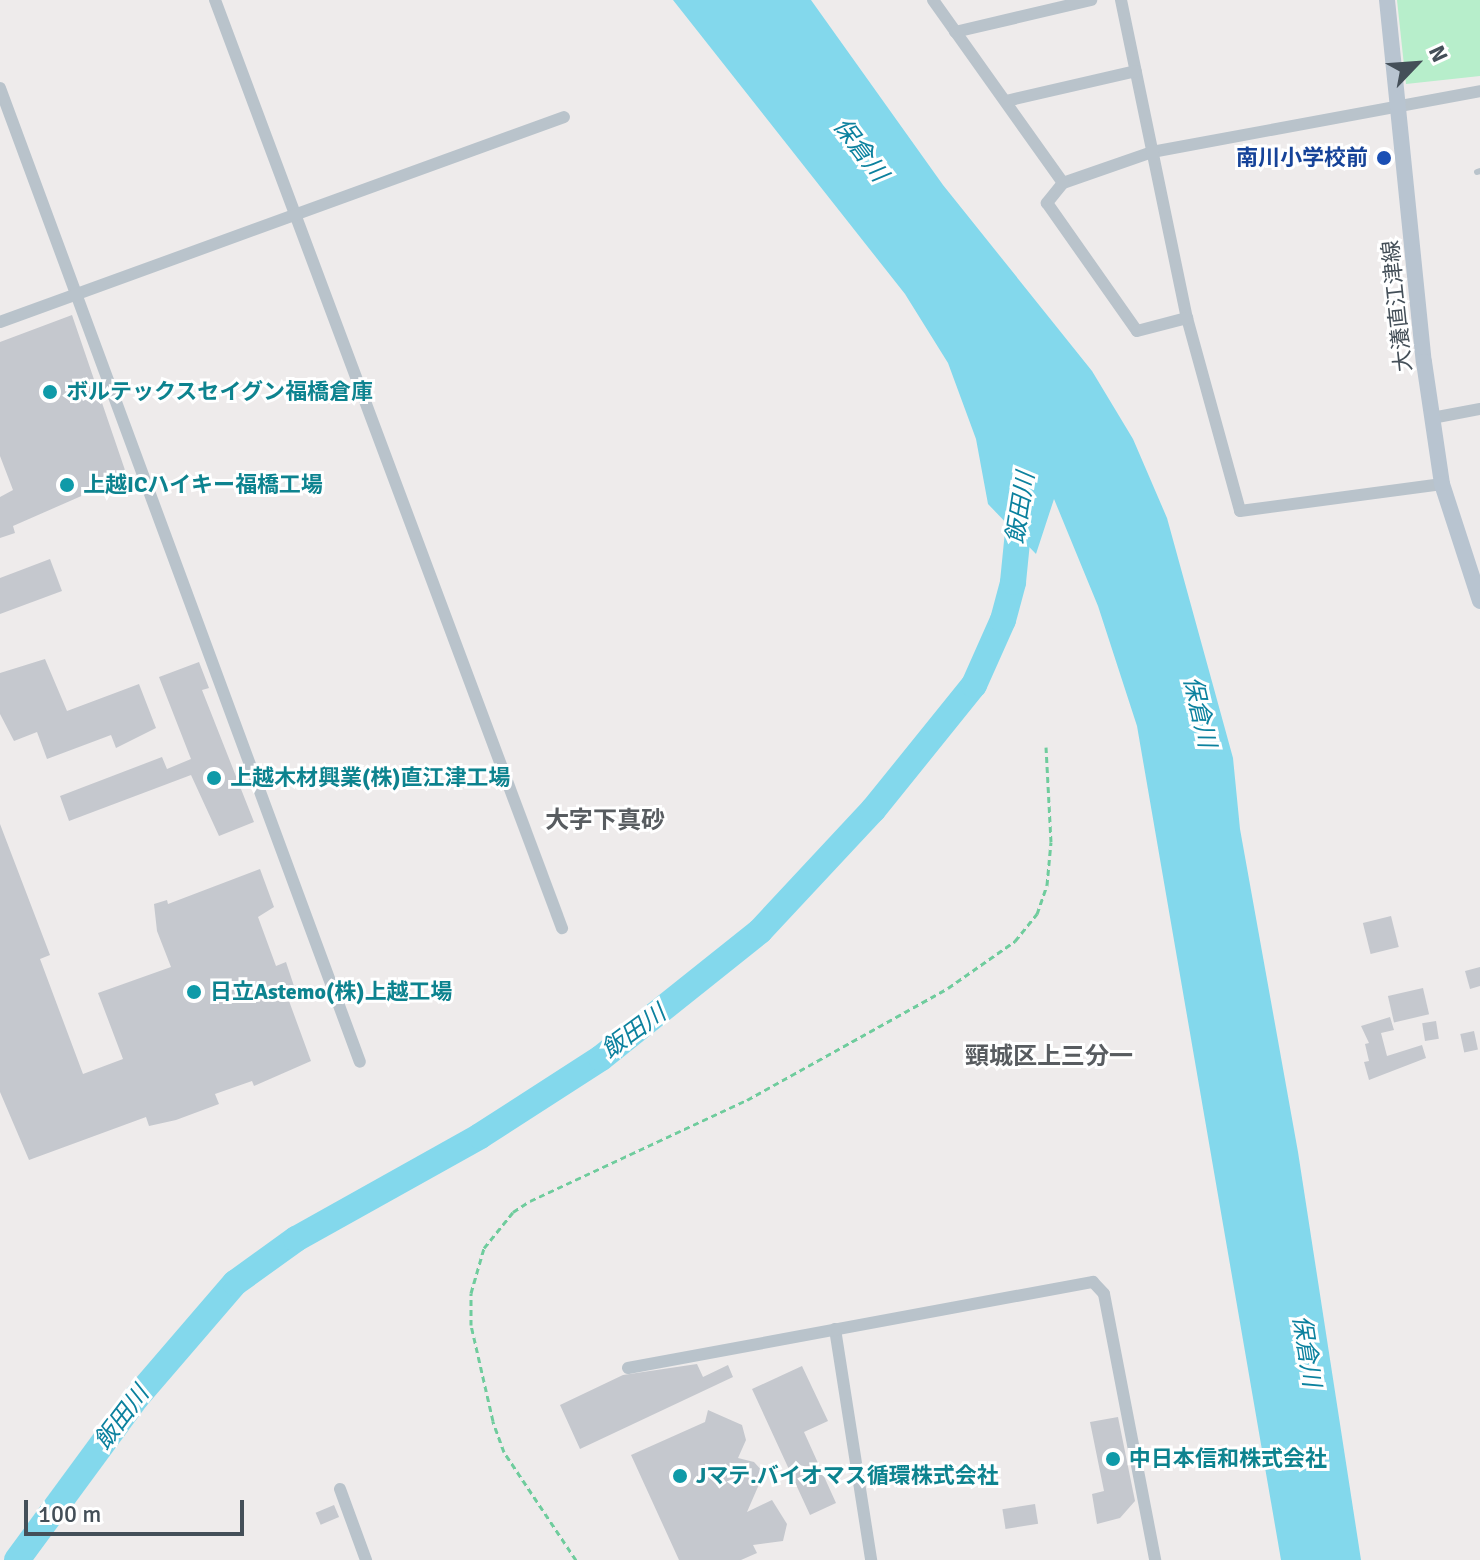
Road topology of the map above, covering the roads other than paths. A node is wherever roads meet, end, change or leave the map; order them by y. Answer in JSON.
{"nodes":[{"id":1,"x":215,"y":0,"type":"edge"},
{"id":2,"x":933,"y":0,"type":"edge"},
{"id":3,"x":1091,"y":0,"type":"edge"},
{"id":4,"x":1121,"y":0,"type":"edge"},
{"id":5,"x":1387,"y":0,"type":"edge"},
{"id":6,"x":955,"y":32,"type":"junction"},
{"id":7,"x":1136,"y":71,"type":"junction"},
{"id":8,"x":0,"y":88,"type":"edge"},
{"id":9,"x":1480,"y":91,"type":"edge"},
{"id":10,"x":1006,"y":101,"type":"junction"},
{"id":11,"x":1399,"y":103,"type":"junction"},
{"id":12,"x":564,"y":117,"type":"dead end"},
{"id":13,"x":1152,"y":152,"type":"junction"},
{"id":14,"x":1063,"y":183,"type":"junction"},
{"id":15,"x":296,"y":218,"type":"junction"},
{"id":16,"x":74,"y":294,"type":"junction"},
{"id":17,"x":1187,"y":318,"type":"junction"},
{"id":18,"x":0,"y":322,"type":"edge"},
{"id":19,"x":1480,"y":409,"type":"edge"},
{"id":20,"x":1432,"y":418,"type":"junction"},
{"id":21,"x":1442,"y":484,"type":"junction"},
{"id":22,"x":1480,"y":601,"type":"edge"},
{"id":23,"x":562,"y":928,"type":"dead end"},
{"id":24,"x":360,"y":1062,"type":"dead end"},
{"id":25,"x":835,"y":1329,"type":"junction"},
{"id":26,"x":628,"y":1368,"type":"dead end"},
{"id":27,"x":340,"y":1489,"type":"dead end"},
{"id":28,"x":366,"y":1560,"type":"edge"},
{"id":29,"x":871,"y":1560,"type":"edge"},
{"id":30,"x":1155,"y":1560,"type":"edge"}],
"edges":[{"from":1,"to":15,"type":"street"},
{"from":2,"to":6,"type":"street"},
{"from":3,"to":6,"type":"street"},
{"from":4,"to":7,"type":"street"},
{"from":5,"to":11,"type":"main road","name":"大瀁直江津線"},
{"from":6,"to":10,"type":"street"},
{"from":7,"to":10,"type":"street"},
{"from":7,"to":13,"type":"street"},
{"from":8,"to":16,"type":"street"},
{"from":9,"to":11,"type":"street"},
{"from":10,"to":14,"type":"street"},
{"from":11,"to":13,"type":"street"},
{"from":11,"to":20,"type":"main road","name":"大瀁直江津線"},
{"from":12,"to":15,"type":"street"},
{"from":13,"to":14,"type":"street"},
{"from":13,"to":17,"type":"street"},
{"from":14,"to":17,"type":"street"},
{"from":15,"to":16,"type":"street"},
{"from":15,"to":23,"type":"street"},
{"from":16,"to":18,"type":"street"},
{"from":16,"to":24,"type":"street"},
{"from":17,"to":21,"type":"street"},
{"from":19,"to":20,"type":"street"},
{"from":20,"to":21,"type":"main road","name":"大瀁直江津線"},
{"from":21,"to":22,"type":"main road","name":"大瀁直江津線"},
{"from":25,"to":26,"type":"street"},
{"from":25,"to":29,"type":"street"},
{"from":25,"to":30,"type":"street"},
{"from":27,"to":28,"type":"street"}]}
